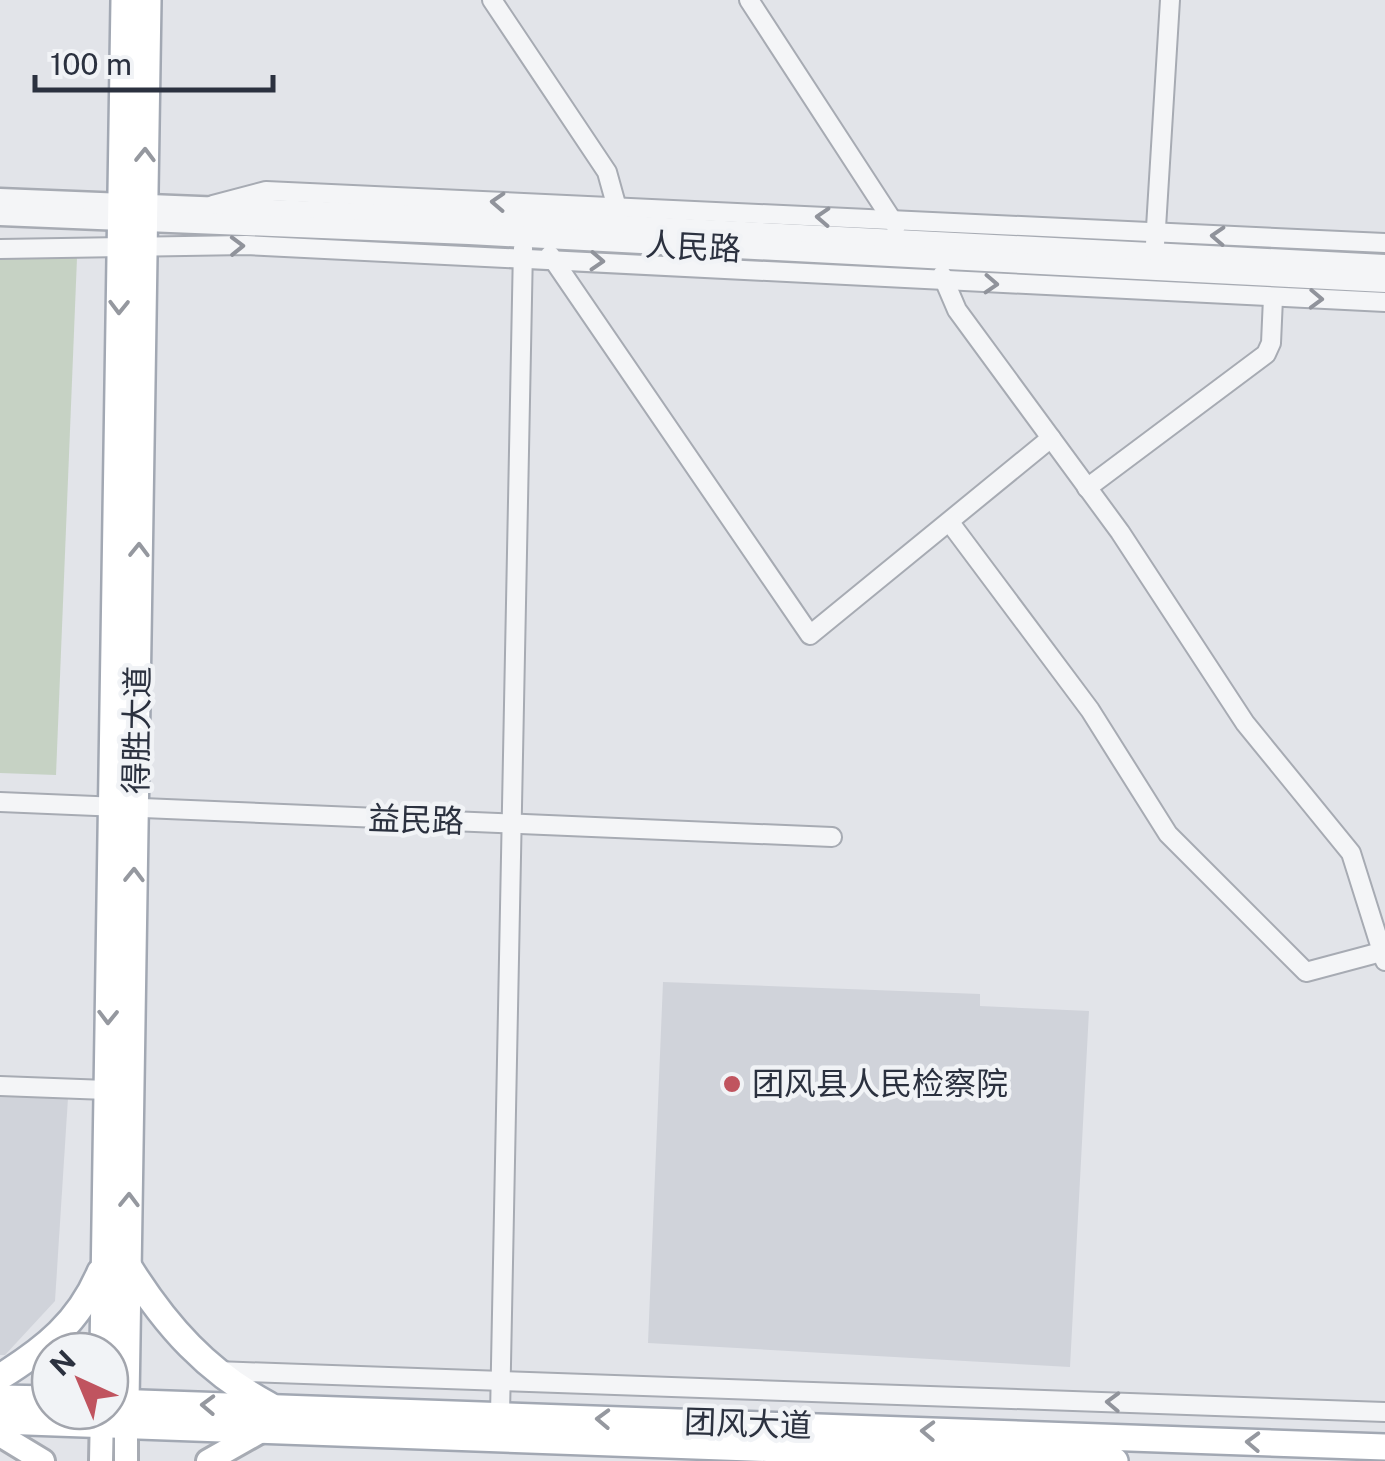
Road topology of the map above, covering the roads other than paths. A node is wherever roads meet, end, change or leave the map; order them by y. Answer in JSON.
{"nodes":[{"id":1,"x":124,"y":0,"type":"edge"},
{"id":2,"x":148,"y":0,"type":"edge"},
{"id":3,"x":492,"y":0,"type":"edge"},
{"id":4,"x":749,"y":0,"type":"edge"},
{"id":5,"x":1170,"y":0,"type":"edge"},
{"id":6,"x":0,"y":199,"type":"edge"},
{"id":7,"x":204,"y":207,"type":"junction"},
{"id":8,"x":617,"y":208,"type":"junction"},
{"id":9,"x":133,"y":213,"type":"junction"},
{"id":10,"x":0,"y":216,"type":"edge"},
{"id":11,"x":892,"y":220,"type":"junction"},
{"id":12,"x":1156,"y":233,"type":"junction"},
{"id":13,"x":906,"y":243,"type":"junction"},
{"id":14,"x":528,"y":244,"type":"junction"},
{"id":15,"x":1385,"y":244,"type":"edge"},
{"id":16,"x":0,"y":249,"type":"edge"},
{"id":17,"x":132,"y":249,"type":"junction"},
{"id":18,"x":1154,"y":256,"type":"junction"},
{"id":19,"x":552,"y":259,"type":"junction"},
{"id":20,"x":936,"y":261,"type":"junction"},
{"id":21,"x":1385,"y":266,"type":"edge"},
{"id":22,"x":945,"y":282,"type":"junction"},
{"id":23,"x":1385,"y":282,"type":"edge"},
{"id":24,"x":1273,"y":298,"type":"junction"},
{"id":25,"x":1385,"y":302,"type":"edge"},
{"id":26,"x":1051,"y":438,"type":"junction"},
{"id":27,"x":1088,"y":488,"type":"junction"},
{"id":28,"x":951,"y":524,"type":"junction"},
{"id":29,"x":0,"y":802,"type":"edge"},
{"id":30,"x":123,"y":808,"type":"junction"},
{"id":31,"x":512,"y":824,"type":"junction"},
{"id":32,"x":832,"y":837,"type":"dead end"},
{"id":33,"x":1383,"y":956,"type":"edge"},
{"id":34,"x":0,"y":1086,"type":"edge"},
{"id":35,"x":106,"y":1090,"type":"junction"},
{"id":36,"x":116,"y":1262,"type":"junction"},
{"id":37,"x":105,"y":1331,"type":"edge"},
{"id":38,"x":115,"y":1331,"type":"edge"},
{"id":39,"x":215,"y":1371,"type":"junction"},
{"id":40,"x":0,"y":1377,"type":"edge"},
{"id":41,"x":500,"y":1380,"type":"junction"},
{"id":42,"x":0,"y":1398,"type":"edge"},
{"id":43,"x":30,"y":1399,"type":"edge"},
{"id":44,"x":1385,"y":1412,"type":"edge"},
{"id":45,"x":130,"y":1414,"type":"edge"},
{"id":46,"x":500,"y":1415,"type":"junction"},
{"id":47,"x":30,"y":1419,"type":"edge"},
{"id":48,"x":268,"y":1419,"type":"junction"},
{"id":49,"x":0,"y":1421,"type":"edge"},
{"id":50,"x":108,"y":1431,"type":"edge"},
{"id":51,"x":118,"y":1431,"type":"edge"},
{"id":52,"x":0,"y":1436,"type":"edge"},
{"id":53,"x":1385,"y":1447,"type":"edge"},
{"id":54,"x":43,"y":1461,"type":"edge"},
{"id":55,"x":101,"y":1461,"type":"edge"},
{"id":56,"x":126,"y":1461,"type":"edge"},
{"id":57,"x":208,"y":1461,"type":"edge"},
{"id":58,"x":1115,"y":1461,"type":"edge"}],
"edges":[{"from":1,"to":9,"type":"main road","name":"得胜大道"},
{"from":9,"to":2,"type":"main road","name":"得胜大道","one_way":true},
{"from":3,"to":8,"type":"street"},
{"from":4,"to":11,"type":"street"},
{"from":5,"to":12,"type":"street"},
{"from":6,"to":9,"type":"street","name":"人民路"},
{"from":8,"to":7,"type":"street","one_way":true},
{"from":7,"to":9,"type":"street","name":"人民路"},
{"from":7,"to":13,"type":"street","name":"人民路"},
{"from":11,"to":8,"type":"street","one_way":true},
{"from":9,"to":10,"type":"street","name":"人民路"},
{"from":9,"to":14,"type":"street","name":"人民路"},
{"from":9,"to":17,"type":"main road","name":"得胜大道"},
{"from":11,"to":12,"type":"street"},
{"from":11,"to":13,"type":"street"},
{"from":15,"to":12,"type":"street","one_way":true},
{"from":12,"to":18,"type":"street"},
{"from":13,"to":18,"type":"street","name":"人民路"},
{"from":17,"to":14,"type":"street","one_way":true},
{"from":14,"to":19,"type":"street"},
{"from":14,"to":20,"type":"street","name":"人民路"},
{"from":14,"to":31,"type":"street"},
{"from":16,"to":17,"type":"street"},
{"from":17,"to":30,"type":"main road","name":"得胜大道"},
{"from":18,"to":21,"type":"street","name":"人民路"},
{"from":19,"to":22,"type":"street","one_way":true},
{"from":19,"to":28,"type":"street"},
{"from":20,"to":22,"type":"street"},
{"from":20,"to":23,"type":"street","name":"人民路"},
{"from":22,"to":24,"type":"street","one_way":true},
{"from":22,"to":26,"type":"street"},
{"from":24,"to":25,"type":"street","one_way":true},
{"from":24,"to":27,"type":"street"},
{"from":26,"to":27,"type":"street"},
{"from":26,"to":28,"type":"street"},
{"from":27,"to":33,"type":"street"},
{"from":28,"to":33,"type":"street"},
{"from":29,"to":30,"type":"street","name":"益民路"},
{"from":30,"to":31,"type":"street","name":"益民路"},
{"from":30,"to":35,"type":"main road","name":"得胜大道","one_way":true},
{"from":36,"to":30,"type":"main road","name":"得胜大道","one_way":true},
{"from":31,"to":32,"type":"street","name":"益民路"},
{"from":31,"to":41,"type":"street"},
{"from":34,"to":35,"type":"street"},
{"from":35,"to":36,"type":"main road","name":"得胜大道"},
{"from":36,"to":37,"type":"main road","name":"得胜大道"},
{"from":36,"to":38,"type":"main road","name":"得胜大道"},
{"from":36,"to":39,"type":"main road"},
{"from":36,"to":40,"type":"main road"},
{"from":39,"to":41,"type":"street"},
{"from":39,"to":48,"type":"main road"},
{"from":44,"to":41,"type":"street","one_way":true},
{"from":41,"to":46,"type":"street"},
{"from":42,"to":43,"type":"main road"},
{"from":45,"to":48,"type":"main road","name":"团风大道"},
{"from":46,"to":48,"type":"main road","name":"团风大道"},
{"from":53,"to":46,"type":"main road","name":"团风大道","one_way":true},
{"from":47,"to":49,"type":"main road","name":"团风大道"},
{"from":48,"to":57,"type":"main road"},
{"from":48,"to":58,"type":"main road","name":"团风大道"},
{"from":50,"to":55,"type":"main road","name":"得胜大道"},
{"from":51,"to":56,"type":"main road","name":"得胜大道"},
{"from":52,"to":54,"type":"main road"}]}
